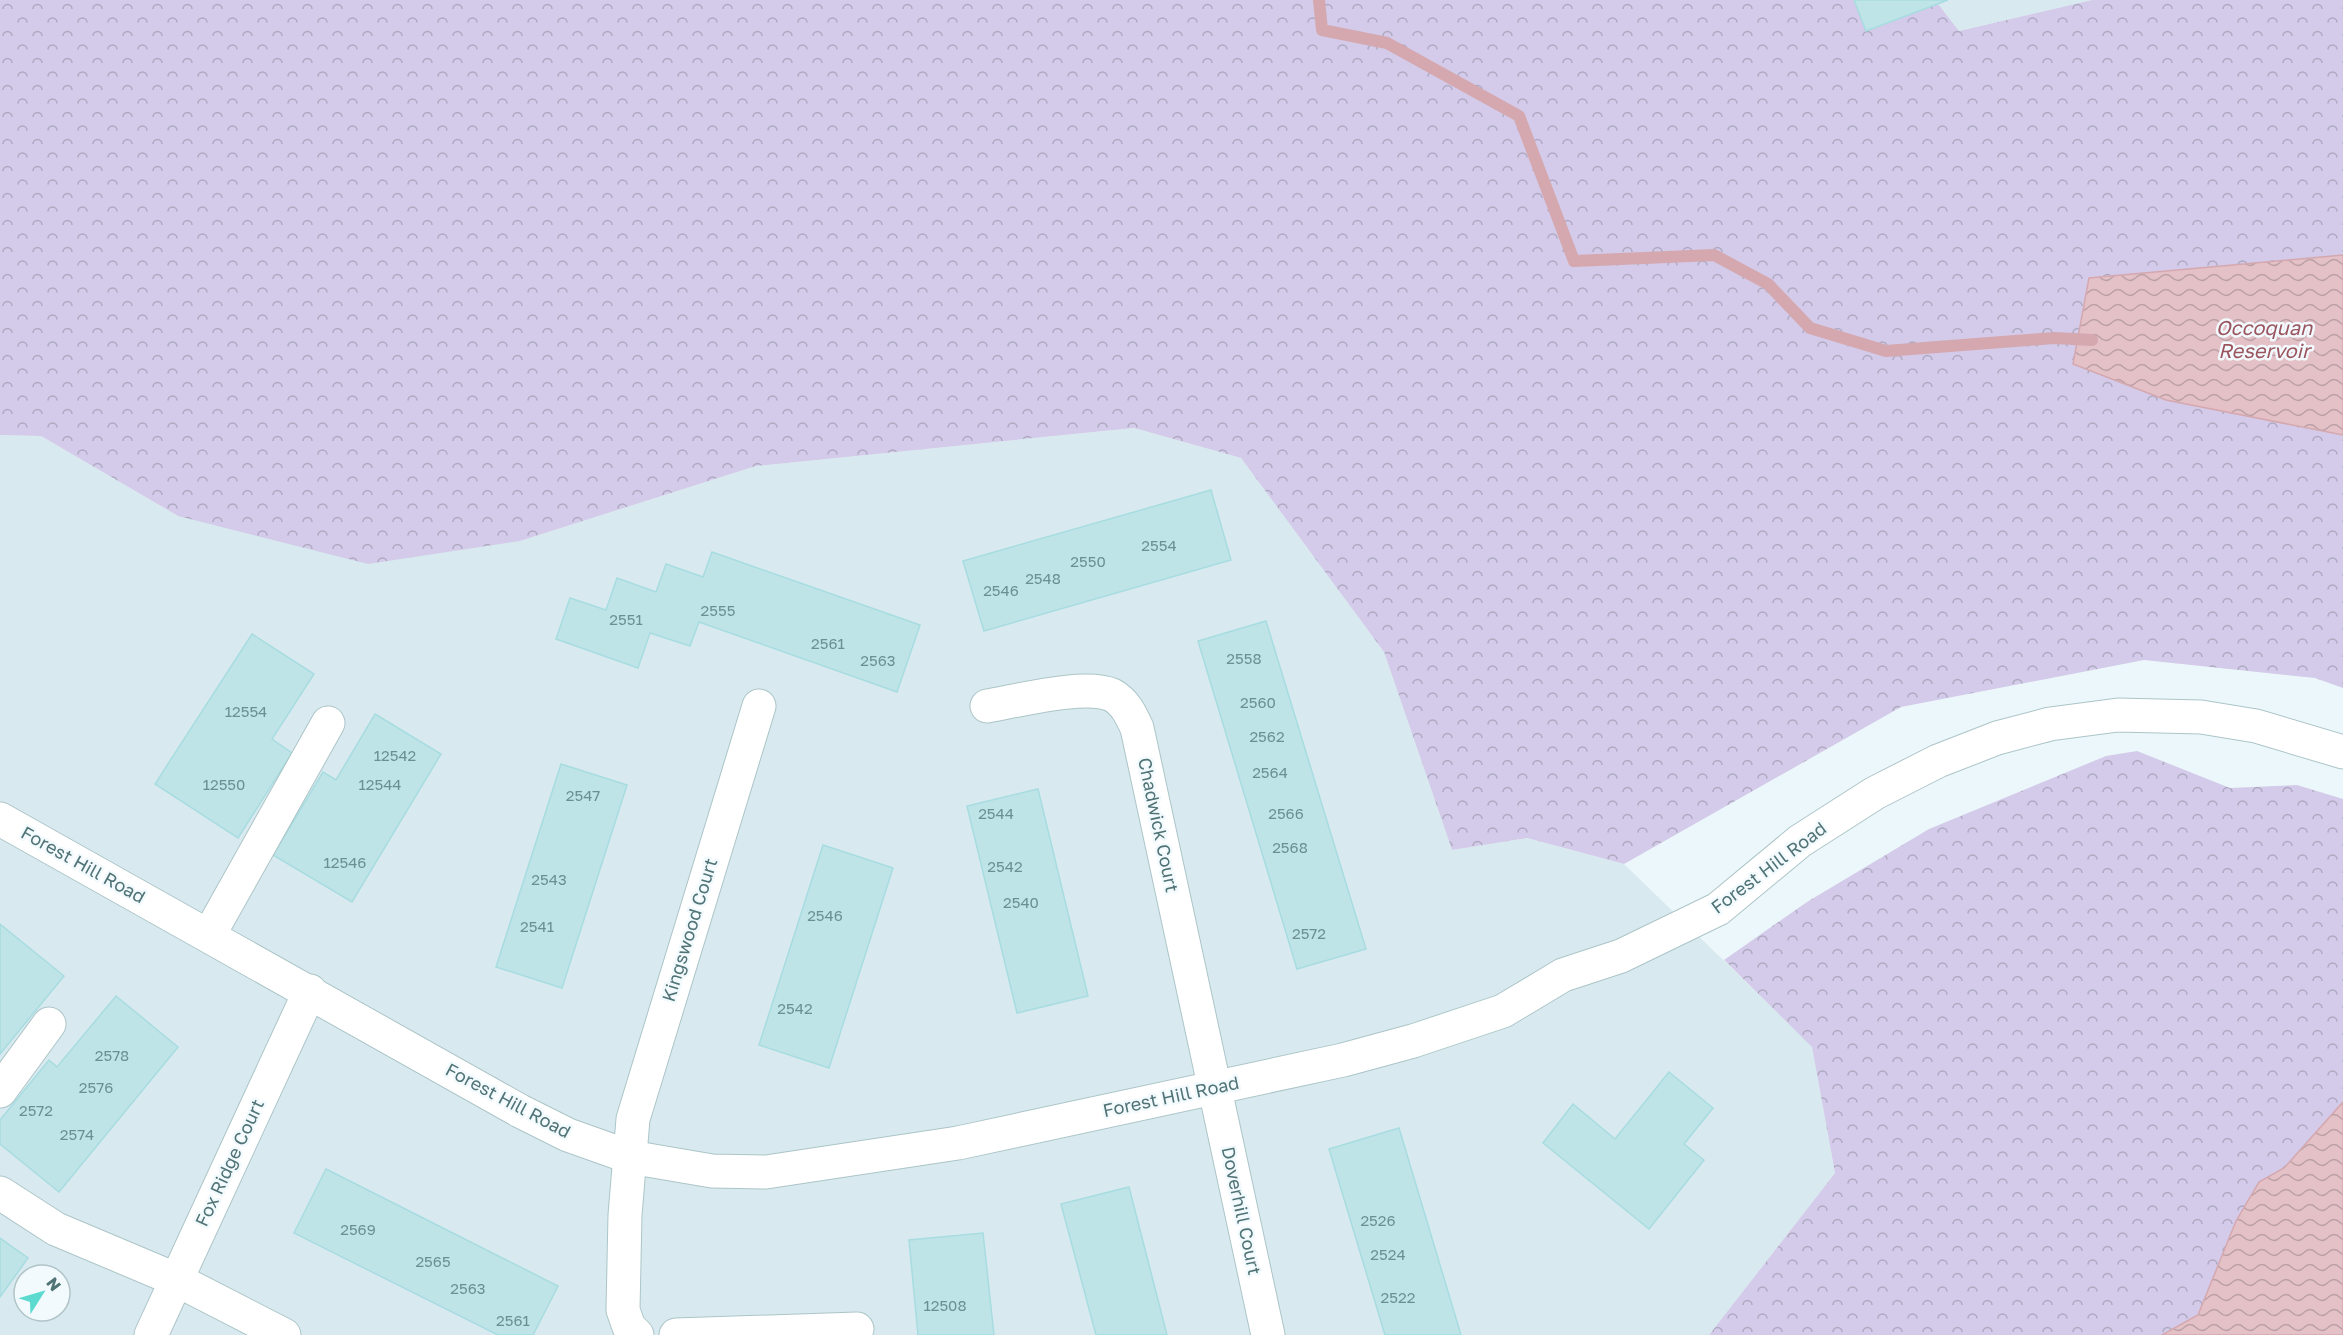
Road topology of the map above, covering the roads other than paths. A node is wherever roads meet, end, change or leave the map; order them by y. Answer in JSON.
{"nodes":[{"id":1,"x":759,"y":706,"type":"dead end"},
{"id":2,"x":987,"y":706,"type":"dead end"},
{"id":3,"x":328,"y":723,"type":"dead end"},
{"id":4,"x":2343,"y":752,"type":"edge"},
{"id":5,"x":0,"y":819,"type":"edge"},
{"id":6,"x":209,"y":934,"type":"junction"},
{"id":7,"x":310,"y":991,"type":"junction"},
{"id":8,"x":48,"y":1024,"type":"dead end"},
{"id":9,"x":1215,"y":1087,"type":"junction"},
{"id":10,"x":0,"y":1091,"type":"edge"},
{"id":11,"x":630,"y":1157,"type":"junction"},
{"id":12,"x":0,"y":1193,"type":"edge"},
{"id":13,"x":177,"y":1280,"type":"junction"},
{"id":14,"x":857,"y":1329,"type":"dead end"},
{"id":15,"x":151,"y":1335,"type":"edge"},
{"id":16,"x":284,"y":1335,"type":"edge"},
{"id":17,"x":637,"y":1335,"type":"edge"},
{"id":18,"x":676,"y":1335,"type":"edge"},
{"id":19,"x":1268,"y":1335,"type":"edge"}],
"edges":[{"from":1,"to":11,"type":"street","name":"Kingswood Court"},
{"from":2,"to":9,"type":"street","name":"Chadwick Court"},
{"from":3,"to":6,"type":"street"},
{"from":4,"to":9,"type":"street","name":"Forest Hill Road"},
{"from":5,"to":6,"type":"street","name":"Forest Hill Road"},
{"from":6,"to":7,"type":"street","name":"Forest Hill Road"},
{"from":7,"to":11,"type":"street","name":"Forest Hill Road"},
{"from":7,"to":13,"type":"street","name":"Fox Ridge Court"},
{"from":8,"to":10,"type":"street"},
{"from":9,"to":11,"type":"street","name":"Forest Hill Road"},
{"from":9,"to":19,"type":"street","name":"Doverhill Court"},
{"from":11,"to":17,"type":"street","name":"Kingswood Court"},
{"from":12,"to":13,"type":"street"},
{"from":13,"to":15,"type":"street","name":"Fox Ridge Court"},
{"from":13,"to":16,"type":"street"},
{"from":14,"to":18,"type":"street"}]}
